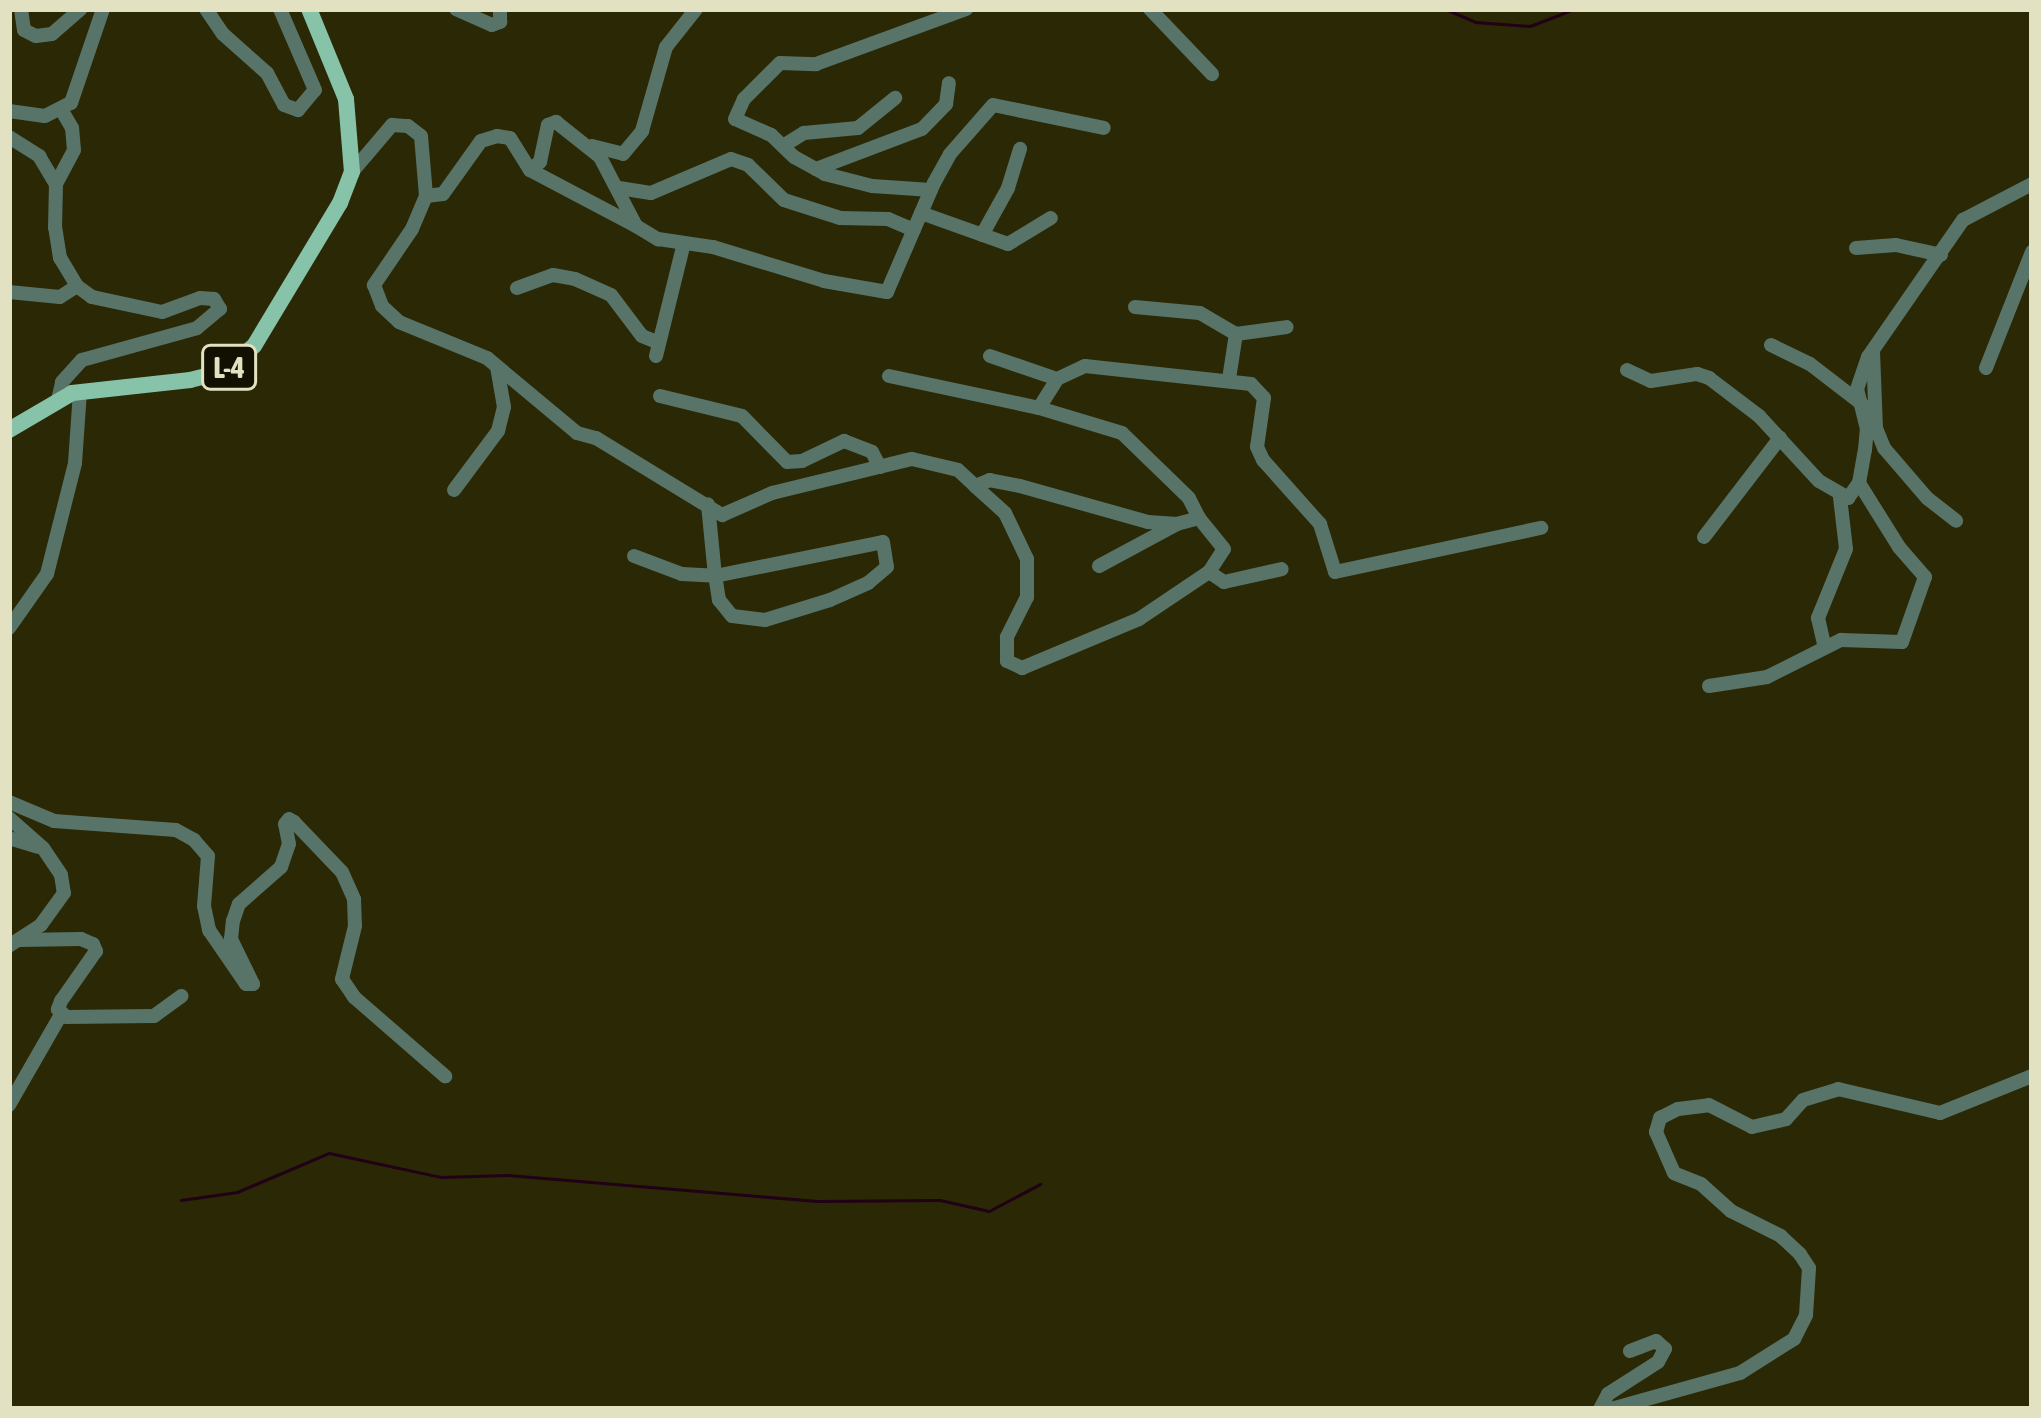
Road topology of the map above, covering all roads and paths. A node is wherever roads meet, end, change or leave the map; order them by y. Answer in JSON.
{"nodes":[{"id":1,"x":21,"y":9,"type":"edge"},
{"id":2,"x":81,"y":9,"type":"edge"},
{"id":3,"x":104,"y":9,"type":"edge"},
{"id":4,"x":206,"y":9,"type":"edge"},
{"id":5,"x":280,"y":9,"type":"edge"},
{"id":6,"x":309,"y":9,"type":"edge"},
{"id":7,"x":456,"y":9,"type":"edge"},
{"id":8,"x":500,"y":9,"type":"edge"},
{"id":9,"x":695,"y":9,"type":"edge"},
{"id":10,"x":966,"y":9,"type":"edge"},
{"id":11,"x":1150,"y":9,"type":"edge"},
{"id":12,"x":1211,"y":74,"type":"dead end"},
{"id":13,"x":950,"y":83,"type":"dead end"},
{"id":14,"x":895,"y":98,"type":"dead end"},
{"id":15,"x":9,"y":111,"type":"edge"},
{"id":16,"x":62,"y":112,"type":"junction"},
{"id":17,"x":1104,"y":128,"type":"dead end"},
{"id":18,"x":9,"y":137,"type":"edge"},
{"id":19,"x":587,"y":145,"type":"junction"},
{"id":20,"x":783,"y":146,"type":"junction"},
{"id":21,"x":1020,"y":148,"type":"dead end"},
{"id":22,"x":530,"y":170,"type":"junction"},
{"id":23,"x":816,"y":170,"type":"junction"},
{"id":24,"x":352,"y":172,"type":"junction"},
{"id":25,"x":56,"y":184,"type":"junction"},
{"id":26,"x":2032,"y":184,"type":"edge"},
{"id":27,"x":619,"y":188,"type":"junction"},
{"id":28,"x":931,"y":190,"type":"junction"},
{"id":29,"x":426,"y":196,"type":"junction"},
{"id":30,"x":921,"y":213,"type":"junction"},
{"id":31,"x":1052,"y":218,"type":"dead end"},
{"id":32,"x":636,"y":226,"type":"junction"},
{"id":33,"x":914,"y":230,"type":"junction"},
{"id":34,"x":982,"y":235,"type":"junction"},
{"id":35,"x":684,"y":243,"type":"junction"},
{"id":36,"x":1856,"y":248,"type":"dead end"},
{"id":37,"x":2032,"y":252,"type":"edge"},
{"id":38,"x":1942,"y":254,"type":"junction"},
{"id":39,"x":77,"y":286,"type":"junction"},
{"id":40,"x":517,"y":288,"type":"dead end"},
{"id":41,"x":9,"y":292,"type":"edge"},
{"id":42,"x":1135,"y":307,"type":"dead end"},
{"id":43,"x":1287,"y":326,"type":"dead end"},
{"id":44,"x":1236,"y":334,"type":"junction"},
{"id":45,"x":1771,"y":345,"type":"dead end"},
{"id":46,"x":990,"y":356,"type":"dead end"},
{"id":47,"x":497,"y":367,"type":"junction"},
{"id":48,"x":1986,"y":368,"type":"dead end"},
{"id":49,"x":1627,"y":370,"type":"dead end"},
{"id":50,"x":889,"y":376,"type":"dead end"},
{"id":51,"x":1868,"y":377,"type":"junction"},
{"id":52,"x":1057,"y":379,"type":"junction"},
{"id":53,"x":1228,"y":380,"type":"junction"},
{"id":54,"x":80,"y":392,"type":"junction"},
{"id":55,"x":660,"y":396,"type":"dead end"},
{"id":56,"x":58,"y":400,"type":"junction"},
{"id":57,"x":1862,"y":404,"type":"junction"},
{"id":58,"x":1039,"y":408,"type":"junction"},
{"id":59,"x":9,"y":430,"type":"edge"},
{"id":60,"x":1780,"y":438,"type":"junction"},
{"id":61,"x":880,"y":467,"type":"junction"},
{"id":62,"x":1859,"y":483,"type":"junction"},
{"id":63,"x":975,"y":486,"type":"junction"},
{"id":64,"x":454,"y":490,"type":"dead end"},
{"id":65,"x":1840,"y":497,"type":"junction"},
{"id":66,"x":707,"y":504,"type":"junction"},
{"id":67,"x":1199,"y":518,"type":"junction"},
{"id":68,"x":1956,"y":521,"type":"dead end"},
{"id":69,"x":1177,"y":524,"type":"junction"},
{"id":70,"x":1541,"y":528,"type":"dead end"},
{"id":71,"x":1704,"y":537,"type":"dead end"},
{"id":72,"x":634,"y":556,"type":"dead end"},
{"id":73,"x":1099,"y":566,"type":"dead end"},
{"id":74,"x":1282,"y":569,"type":"dead end"},
{"id":75,"x":1208,"y":572,"type":"junction"},
{"id":76,"x":715,"y":576,"type":"junction"},
{"id":77,"x":9,"y":628,"type":"edge"},
{"id":78,"x":1824,"y":644,"type":"junction"},
{"id":79,"x":1708,"y":686,"type":"dead end"},
{"id":80,"x":9,"y":802,"type":"edge"},
{"id":81,"x":9,"y":818,"type":"edge"},
{"id":82,"x":9,"y":838,"type":"edge"},
{"id":83,"x":43,"y":848,"type":"junction"},
{"id":84,"x":14,"y":943,"type":"edge"},
{"id":85,"x":182,"y":996,"type":"dead end"},
{"id":86,"x":62,"y":1013,"type":"junction"},
{"id":87,"x":445,"y":1076,"type":"dead end"},
{"id":88,"x":2032,"y":1076,"type":"edge"},
{"id":89,"x":9,"y":1105,"type":"edge"},
{"id":90,"x":1630,"y":1352,"type":"dead end"},
{"id":91,"x":1600,"y":1409,"type":"edge"},
{"id":92,"x":1611,"y":1409,"type":"edge"}],
"edges":[{"from":1,"to":2,"type":"street"},
{"from":3,"to":16,"type":"street"},
{"from":4,"to":5,"type":"street"},
{"from":6,"to":24,"type":"main road"},
{"from":7,"to":8,"type":"street"},
{"from":9,"to":19,"type":"street"},
{"from":10,"to":20,"type":"street"},
{"from":11,"to":12,"type":"street"},
{"from":13,"to":23,"type":"street"},
{"from":14,"to":20,"type":"street"},
{"from":15,"to":16,"type":"street"},
{"from":16,"to":25,"type":"street"},
{"from":17,"to":28,"type":"street"},
{"from":18,"to":25,"type":"street"},
{"from":19,"to":22,"type":"street"},
{"from":19,"to":27,"type":"street"},
{"from":20,"to":23,"type":"street"},
{"from":21,"to":34,"type":"street"},
{"from":22,"to":29,"type":"street"},
{"from":22,"to":32,"type":"street"},
{"from":23,"to":28,"type":"street"},
{"from":24,"to":29,"type":"street"},
{"from":24,"to":54,"type":"main road","number":"L-4"},
{"from":25,"to":39,"type":"street"},
{"from":26,"to":38,"type":"street"},
{"from":27,"to":32,"type":"street"},
{"from":27,"to":33,"type":"street"},
{"from":28,"to":30,"type":"street"},
{"from":29,"to":47,"type":"street"},
{"from":30,"to":33,"type":"street"},
{"from":30,"to":34,"type":"street"},
{"from":31,"to":34,"type":"street"},
{"from":32,"to":35,"type":"street"},
{"from":33,"to":35,"type":"street"},
{"from":35,"to":40,"type":"street"},
{"from":36,"to":38,"type":"street"},
{"from":37,"to":48,"type":"street"},
{"from":38,"to":51,"type":"street"},
{"from":39,"to":41,"type":"street"},
{"from":39,"to":56,"type":"street"},
{"from":42,"to":44,"type":"street"},
{"from":43,"to":44,"type":"street"},
{"from":44,"to":53,"type":"street"},
{"from":45,"to":57,"type":"street"},
{"from":46,"to":52,"type":"street"},
{"from":47,"to":64,"type":"street"},
{"from":47,"to":66,"type":"street"},
{"from":49,"to":60,"type":"street"},
{"from":50,"to":58,"type":"street"},
{"from":51,"to":57,"type":"street"},
{"from":51,"to":68,"type":"street"},
{"from":52,"to":53,"type":"street"},
{"from":52,"to":58,"type":"street"},
{"from":53,"to":70,"type":"street"},
{"from":54,"to":56,"type":"main road","number":"L-4"},
{"from":54,"to":77,"type":"street"},
{"from":55,"to":61,"type":"street"},
{"from":56,"to":59,"type":"main road","number":"L-4"},
{"from":57,"to":62,"type":"street"},
{"from":58,"to":67,"type":"street"},
{"from":60,"to":65,"type":"street"},
{"from":60,"to":71,"type":"street"},
{"from":61,"to":63,"type":"street"},
{"from":61,"to":66,"type":"street"},
{"from":62,"to":65,"type":"street"},
{"from":62,"to":78,"type":"street"},
{"from":63,"to":69,"type":"street"},
{"from":63,"to":75,"type":"street"},
{"from":65,"to":78,"type":"street"},
{"from":66,"to":76,"type":"street"},
{"from":67,"to":69,"type":"street"},
{"from":67,"to":75,"type":"street"},
{"from":69,"to":73,"type":"street"},
{"from":72,"to":76,"type":"street"},
{"from":74,"to":75,"type":"street"},
{"from":76,"to":76,"type":"street"},
{"from":78,"to":79,"type":"street"},
{"from":80,"to":87,"type":"street"},
{"from":81,"to":83,"type":"street"},
{"from":82,"to":83,"type":"street"},
{"from":83,"to":84,"type":"street"},
{"from":84,"to":86,"type":"street"},
{"from":85,"to":86,"type":"street"},
{"from":86,"to":89,"type":"street"},
{"from":88,"to":92,"type":"street"},
{"from":90,"to":91,"type":"street"}]}
